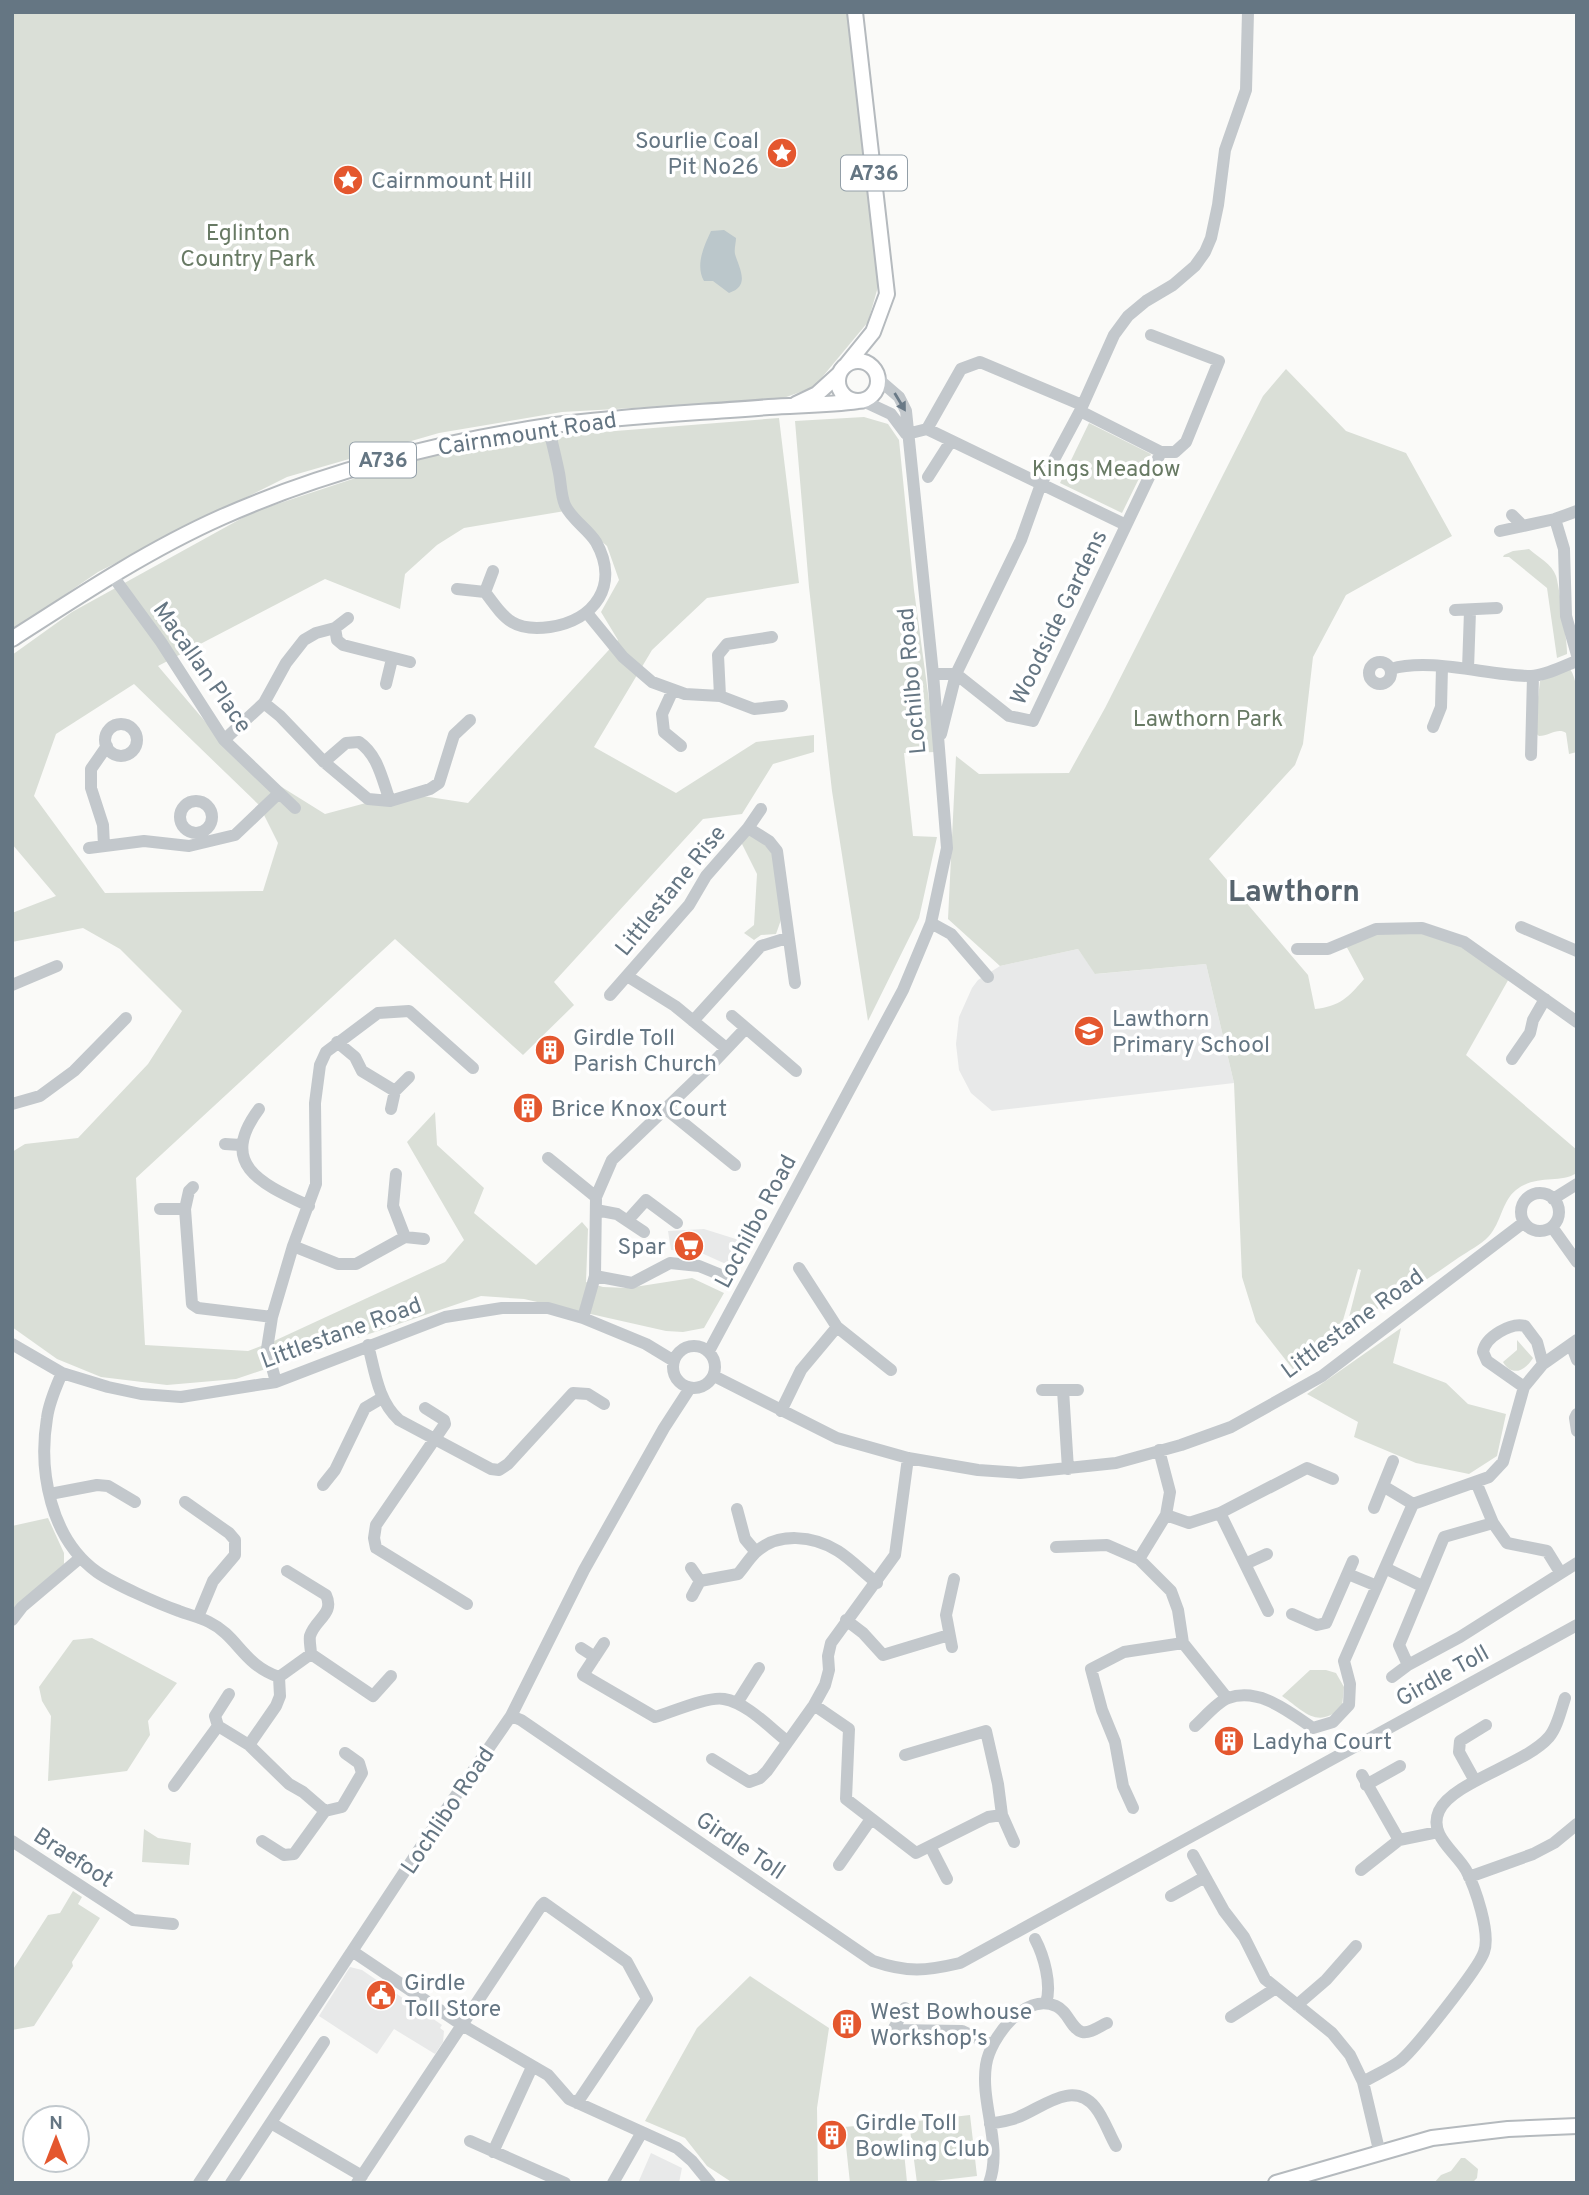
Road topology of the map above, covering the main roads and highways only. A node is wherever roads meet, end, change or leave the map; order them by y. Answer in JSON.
{"nodes":[{"id":1,"x":855,"y":12,"type":"edge"},
{"id":2,"x":873,"y":332,"type":"junction"},
{"id":3,"x":843,"y":369,"type":"junction"},
{"id":4,"x":876,"y":375,"type":"junction"},
{"id":5,"x":860,"y":400,"type":"junction"},
{"id":6,"x":792,"y":406,"type":"junction"},
{"id":7,"x":12,"y":639,"type":"edge"},
{"id":8,"x":1577,"y":2126,"type":"edge"},
{"id":9,"x":1276,"y":2183,"type":"edge"}],
"edges":[{"from":1,"to":2,"type":"main road","number":"A736"},
{"from":2,"to":3,"type":"main road","number":"A736"},
{"from":2,"to":4,"type":"main road","number":"A736"},
{"from":3,"to":4,"type":"main road"},
{"from":3,"to":5,"type":"main road"},
{"from":3,"to":6,"type":"main road","name":"Cairnmount Road","number":"A736"},
{"from":4,"to":5,"type":"main road"},
{"from":5,"to":6,"type":"main road","name":"Cairnmount Road","number":"A736"},
{"from":6,"to":7,"type":"main road","name":"Cairnmount Road","number":"A736"},
{"from":8,"to":9,"type":"main road"}]}
